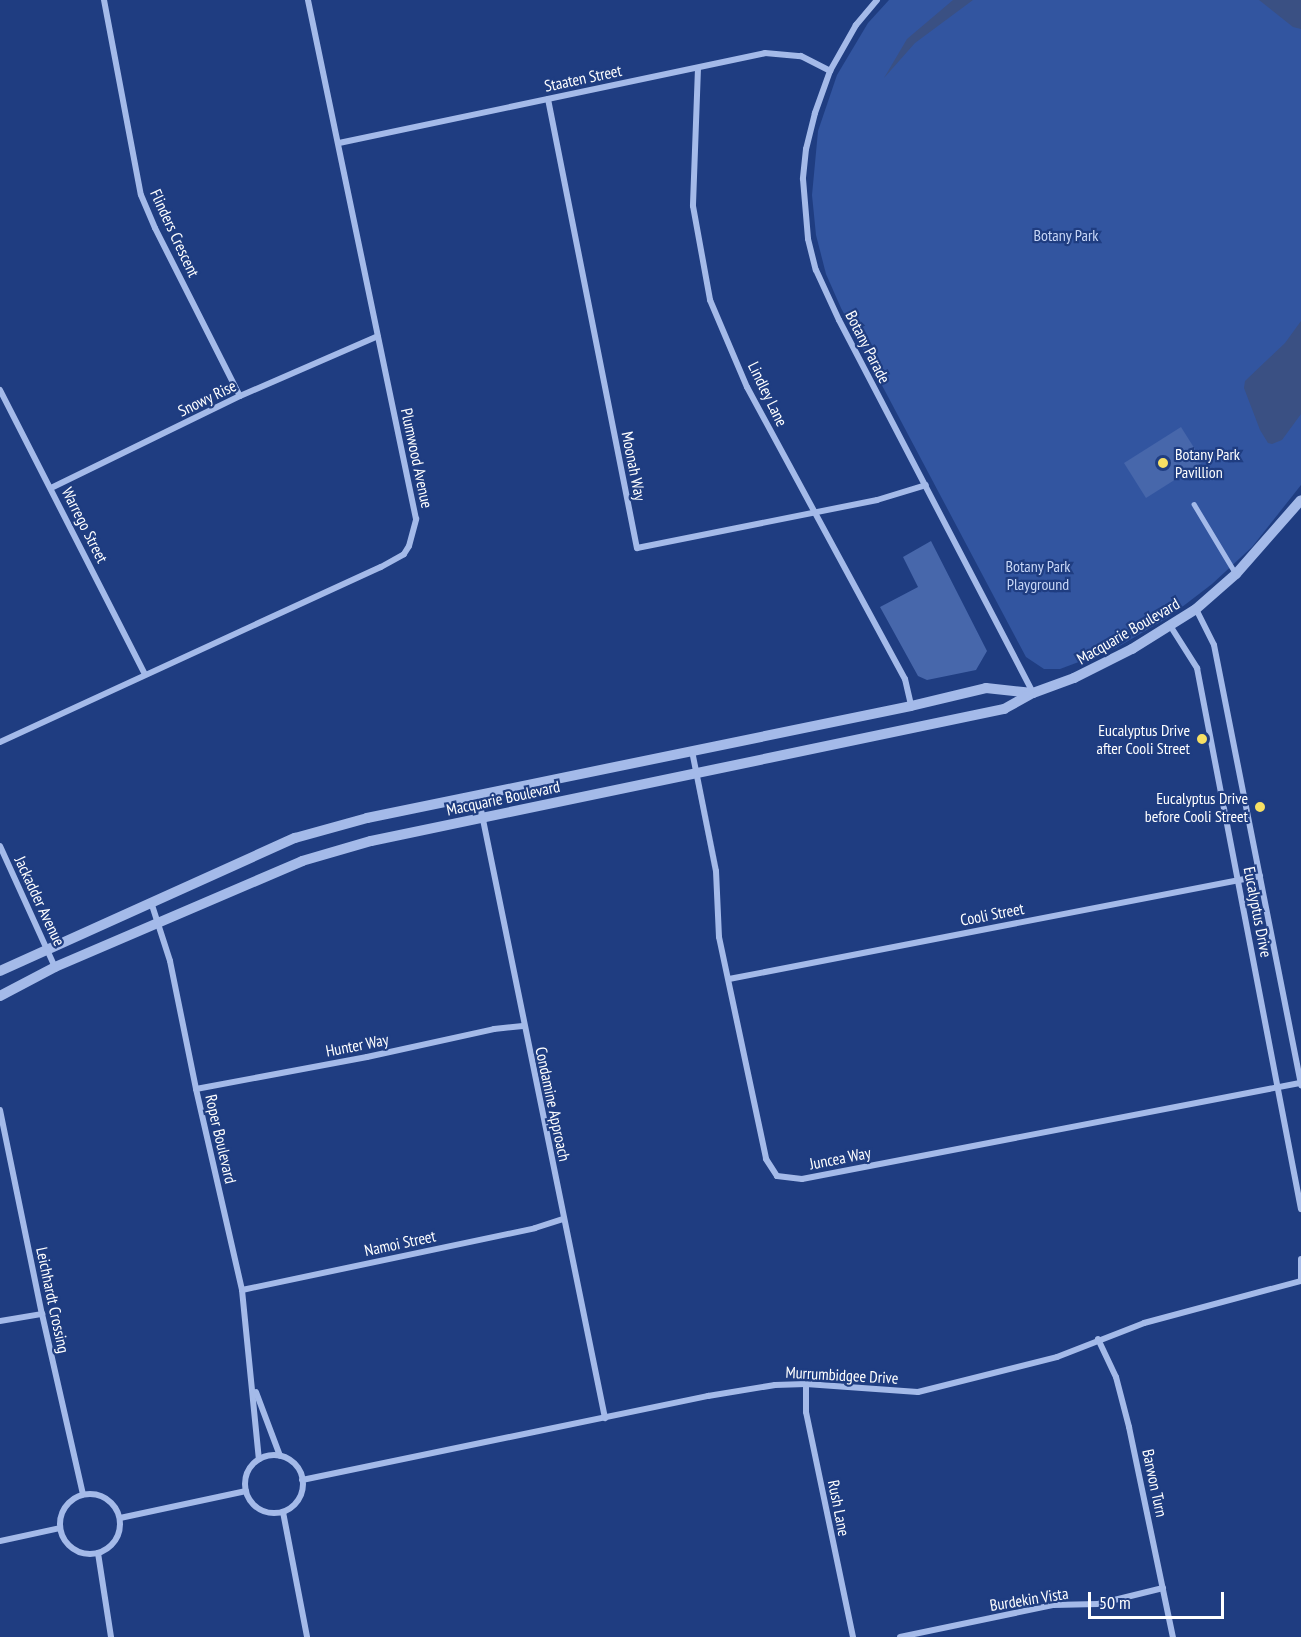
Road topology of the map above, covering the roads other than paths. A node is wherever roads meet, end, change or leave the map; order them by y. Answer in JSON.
{"nodes":[{"id":1,"x":104,"y":0,"type":"edge"},
{"id":2,"x":308,"y":0,"type":"edge"},
{"id":3,"x":877,"y":0,"type":"edge"},
{"id":4,"x":698,"y":68,"type":"junction"},
{"id":5,"x":830,"y":71,"type":"junction"},
{"id":6,"x":548,"y":99,"type":"junction"},
{"id":7,"x":339,"y":143,"type":"junction"},
{"id":8,"x":378,"y":336,"type":"junction"},
{"id":9,"x":0,"y":390,"type":"edge"},
{"id":10,"x":240,"y":396,"type":"junction"},
{"id":11,"x":926,"y":485,"type":"junction"},
{"id":12,"x":51,"y":488,"type":"junction"},
{"id":13,"x":1301,"y":500,"type":"edge"},
{"id":14,"x":1194,"y":504,"type":"dead end"},
{"id":15,"x":814,"y":512,"type":"junction"},
{"id":16,"x":1236,"y":574,"type":"junction"},
{"id":17,"x":1196,"y":609,"type":"junction"},
{"id":18,"x":1171,"y":627,"type":"junction"},
{"id":19,"x":145,"y":674,"type":"junction"},
{"id":20,"x":1033,"y":693,"type":"junction"},
{"id":21,"x":911,"y":706,"type":"junction"},
{"id":22,"x":0,"y":742,"type":"edge"},
{"id":23,"x":692,"y":751,"type":"junction"},
{"id":24,"x":696,"y":772,"type":"junction"},
{"id":25,"x":478,"y":795,"type":"junction"},
{"id":26,"x":482,"y":818,"type":"junction"},
{"id":27,"x":0,"y":846,"type":"edge"},
{"id":28,"x":1260,"y":876,"type":"junction"},
{"id":29,"x":1238,"y":880,"type":"junction"},
{"id":30,"x":151,"y":901,"type":"junction"},
{"id":31,"x":160,"y":924,"type":"junction"},
{"id":32,"x":47,"y":949,"type":"junction"},
{"id":33,"x":56,"y":968,"type":"junction"},
{"id":34,"x":0,"y":971,"type":"edge"},
{"id":35,"x":729,"y":979,"type":"junction"},
{"id":36,"x":0,"y":996,"type":"edge"},
{"id":37,"x":523,"y":1026,"type":"junction"},
{"id":38,"x":1301,"y":1085,"type":"edge"},
{"id":39,"x":1278,"y":1087,"type":"junction"},
{"id":40,"x":196,"y":1089,"type":"junction"},
{"id":41,"x":0,"y":1110,"type":"edge"},
{"id":42,"x":1301,"y":1209,"type":"edge"},
{"id":43,"x":563,"y":1219,"type":"junction"},
{"id":44,"x":1301,"y":1259,"type":"edge"},
{"id":45,"x":1301,"y":1280,"type":"edge"},
{"id":46,"x":242,"y":1290,"type":"junction"},
{"id":47,"x":42,"y":1314,"type":"junction"},
{"id":48,"x":0,"y":1321,"type":"edge"},
{"id":49,"x":1098,"y":1339,"type":"junction"},
{"id":50,"x":806,"y":1384,"type":"junction"},
{"id":51,"x":254,"y":1386,"type":"junction"},
{"id":52,"x":605,"y":1418,"type":"junction"},
{"id":53,"x":280,"y":1456,"type":"junction"},
{"id":54,"x":259,"y":1460,"type":"junction"},
{"id":55,"x":302,"y":1480,"type":"junction"},
{"id":56,"x":246,"y":1491,"type":"junction"},
{"id":57,"x":83,"y":1494,"type":"junction"},
{"id":58,"x":283,"y":1512,"type":"junction"},
{"id":59,"x":120,"y":1518,"type":"junction"},
{"id":60,"x":60,"y":1528,"type":"junction"},
{"id":61,"x":0,"y":1541,"type":"edge"},
{"id":62,"x":99,"y":1553,"type":"junction"},
{"id":63,"x":1162,"y":1588,"type":"junction"},
{"id":64,"x":111,"y":1637,"type":"edge"},
{"id":65,"x":307,"y":1637,"type":"edge"},
{"id":66,"x":853,"y":1637,"type":"edge"},
{"id":67,"x":900,"y":1637,"type":"edge"},
{"id":68,"x":1173,"y":1637,"type":"edge"}],
"edges":[{"from":1,"to":10,"type":"street","name":"Flinders Crescent"},
{"from":2,"to":7,"type":"street","name":"Plumwood Avenue"},
{"from":3,"to":5,"type":"street","name":"Botany Parade"},
{"from":4,"to":5,"type":"street","name":"Staaten Street"},
{"from":4,"to":6,"type":"street","name":"Staaten Street"},
{"from":4,"to":15,"type":"street","name":"Lindley Lane"},
{"from":5,"to":11,"type":"street","name":"Botany Parade"},
{"from":6,"to":7,"type":"street","name":"Staaten Street"},
{"from":6,"to":15,"type":"street","name":"Moonah Way"},
{"from":7,"to":8,"type":"street","name":"Plumwood Avenue"},
{"from":8,"to":10,"type":"street","name":"Snowy Rise"},
{"from":8,"to":19,"type":"street","name":"Plumwood Avenue"},
{"from":9,"to":12,"type":"street","name":"Warrego Street"},
{"from":10,"to":12,"type":"street","name":"Snowy Rise"},
{"from":11,"to":15,"type":"street","name":"Moonah Way"},
{"from":11,"to":20,"type":"street","name":"Botany Parade"},
{"from":12,"to":19,"type":"street","name":"Warrego Street"},
{"from":13,"to":16,"type":"street","name":"Macquarie Boulevard"},
{"from":14,"to":16,"type":"lane"},
{"from":15,"to":21,"type":"street","name":"Lindley Lane"},
{"from":16,"to":17,"type":"street","name":"Macquarie Boulevard"},
{"from":17,"to":18,"type":"street","name":"Macquarie Boulevard"},
{"from":17,"to":28,"type":"street","name":"Eucalyptus Drive"},
{"from":18,"to":20,"type":"street","name":"Macquarie Boulevard"},
{"from":18,"to":29,"type":"street","name":"Eucalyptus Drive"},
{"from":19,"to":22,"type":"street","name":"Plumwood Avenue"},
{"from":20,"to":21,"type":"street","name":"Macquarie Boulevard"},
{"from":20,"to":24,"type":"street","name":"Macquarie Boulevard"},
{"from":21,"to":23,"type":"street","name":"Macquarie Boulevard"},
{"from":23,"to":24,"type":"street","name":"Juncea Way"},
{"from":23,"to":25,"type":"street","name":"Macquarie Boulevard"},
{"from":24,"to":26,"type":"street","name":"Macquarie Boulevard"},
{"from":24,"to":35,"type":"street","name":"Juncea Way"},
{"from":25,"to":26,"type":"street","name":"Condamine Approach"},
{"from":25,"to":30,"type":"street","name":"Macquarie Boulevard"},
{"from":26,"to":31,"type":"street","name":"Macquarie Boulevard"},
{"from":26,"to":37,"type":"street","name":"Condamine Approach"},
{"from":27,"to":32,"type":"street","name":"Jackadder Avenue"},
{"from":28,"to":29,"type":"street","name":"Cooli Street"},
{"from":28,"to":38,"type":"street","name":"Eucalyptus Drive"},
{"from":29,"to":35,"type":"street","name":"Cooli Street"},
{"from":29,"to":39,"type":"street","name":"Eucalyptus Drive"},
{"from":30,"to":31,"type":"street","name":"Roper Boulevard"},
{"from":30,"to":32,"type":"street","name":"Macquarie Boulevard"},
{"from":31,"to":33,"type":"street","name":"Macquarie Boulevard"},
{"from":31,"to":40,"type":"street","name":"Roper Boulevard"},
{"from":32,"to":33,"type":"street","name":"Jackadder Avenue"},
{"from":32,"to":34,"type":"street","name":"Macquarie Boulevard"},
{"from":33,"to":36,"type":"street","name":"Macquarie Boulevard"},
{"from":35,"to":39,"type":"street","name":"Juncea Way"},
{"from":37,"to":40,"type":"street","name":"Hunter Way"},
{"from":37,"to":43,"type":"street","name":"Condamine Approach"},
{"from":38,"to":39,"type":"street","name":"Juncea Way"},
{"from":39,"to":42,"type":"street","name":"Eucalyptus Drive"},
{"from":40,"to":46,"type":"street","name":"Roper Boulevard"},
{"from":41,"to":47,"type":"street","name":"Leichhardt Crossing"},
{"from":43,"to":46,"type":"street","name":"Namoi Street"},
{"from":43,"to":52,"type":"street","name":"Condamine Approach"},
{"from":44,"to":45,"type":"street"},
{"from":45,"to":49,"type":"street","name":"Murrumbidgee Drive"},
{"from":46,"to":51,"type":"street","name":"Roper Boulevard"},
{"from":47,"to":48,"type":"street"},
{"from":47,"to":57,"type":"street","name":"Leichhardt Crossing"},
{"from":49,"to":50,"type":"street","name":"Murrumbidgee Drive"},
{"from":49,"to":63,"type":"street","name":"Barwon Turn"},
{"from":50,"to":52,"type":"street","name":"Murrumbidgee Drive"},
{"from":50,"to":66,"type":"street","name":"Rush Lane"},
{"from":51,"to":53,"type":"street","name":"Roper Boulevard"},
{"from":51,"to":54,"type":"street","name":"Roper Boulevard"},
{"from":52,"to":55,"type":"street","name":"Murrumbidgee Drive"},
{"from":53,"to":54,"type":"street"},
{"from":53,"to":55,"type":"street"},
{"from":54,"to":56,"type":"street"},
{"from":55,"to":58,"type":"street"},
{"from":56,"to":58,"type":"street"},
{"from":56,"to":59,"type":"street"},
{"from":57,"to":59,"type":"street"},
{"from":57,"to":60,"type":"street"},
{"from":58,"to":65,"type":"street"},
{"from":59,"to":62,"type":"street"},
{"from":60,"to":61,"type":"street"},
{"from":60,"to":62,"type":"street"},
{"from":62,"to":64,"type":"street"},
{"from":63,"to":67,"type":"street","name":"Burdekin Vista"},
{"from":63,"to":68,"type":"street","name":"Barwon Turn"}]}
